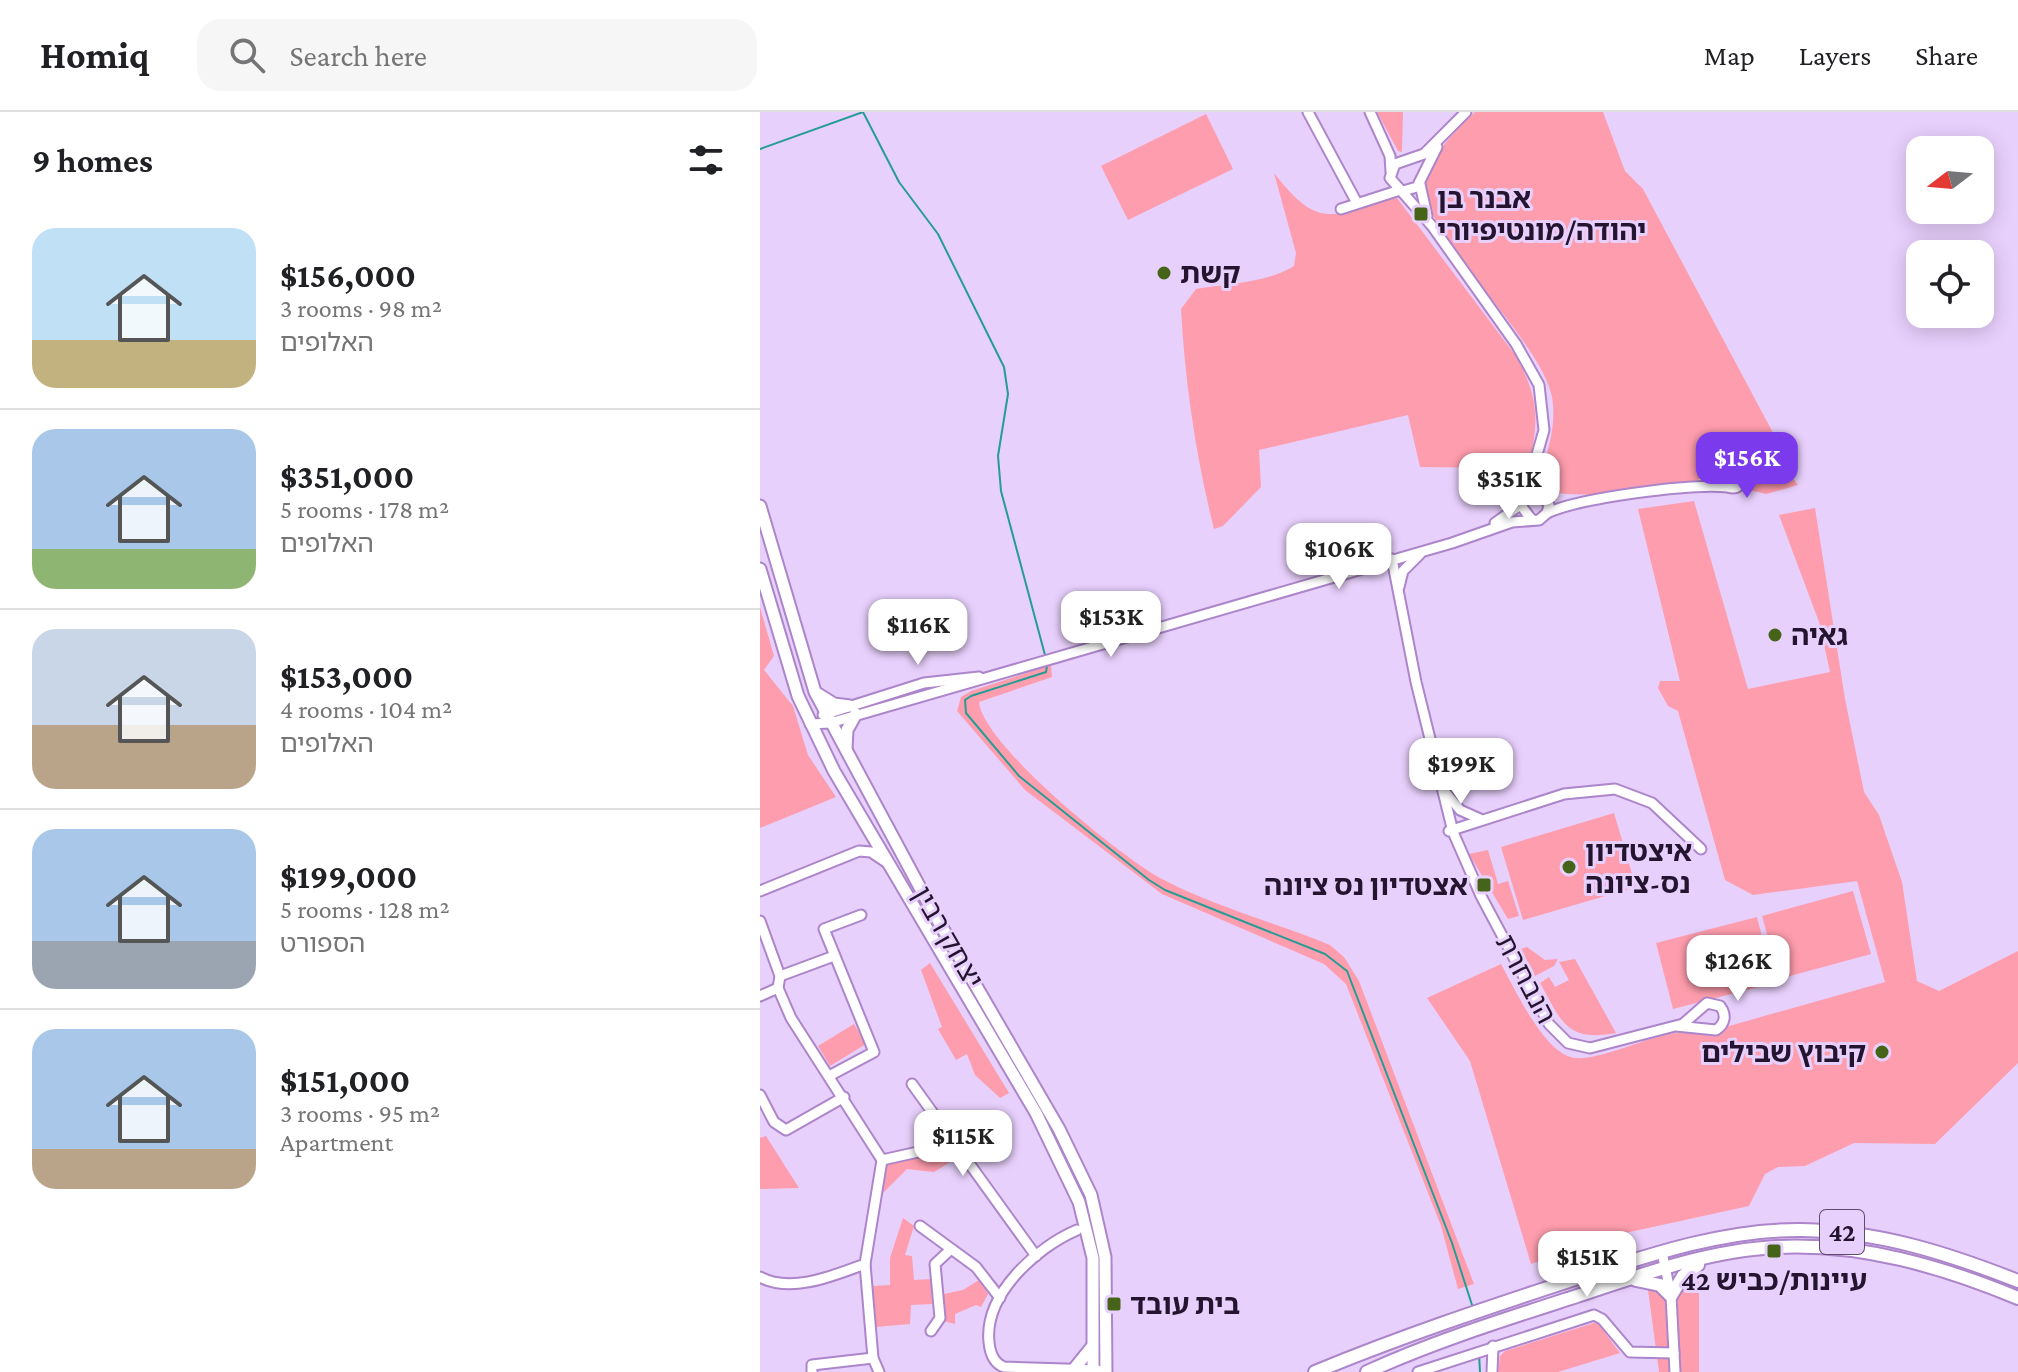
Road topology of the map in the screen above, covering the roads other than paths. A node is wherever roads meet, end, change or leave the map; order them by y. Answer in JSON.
{"nodes":[{"id":1,"x":1308,"y":112,"type":"edge"},
{"id":2,"x":1370,"y":112,"type":"edge"},
{"id":3,"x":1466,"y":112,"type":"edge"},
{"id":4,"x":1376,"y":123,"type":"junction"},
{"id":5,"x":1445,"y":134,"type":"junction"},
{"id":6,"x":1407,"y":160,"type":"junction"},
{"id":7,"x":1390,"y":175,"type":"junction"},
{"id":8,"x":1421,"y":180,"type":"junction"},
{"id":9,"x":1401,"y":190,"type":"junction"},
{"id":10,"x":1371,"y":198,"type":"junction"},
{"id":11,"x":1357,"y":203,"type":"junction"},
{"id":12,"x":1341,"y":209,"type":"dead end"},
{"id":13,"x":1432,"y":226,"type":"junction"},
{"id":14,"x":1534,"y":469,"type":"junction"},
{"id":15,"x":1725,"y":474,"type":"junction"},
{"id":16,"x":1699,"y":487,"type":"junction"},
{"id":17,"x":1728,"y":487,"type":"junction"},
{"id":18,"x":1543,"y":497,"type":"junction"},
{"id":19,"x":1524,"y":501,"type":"junction"},
{"id":20,"x":1583,"y":502,"type":"junction"},
{"id":21,"x":760,"y":506,"type":"edge"},
{"id":22,"x":1547,"y":513,"type":"junction"},
{"id":23,"x":1532,"y":520,"type":"junction"},
{"id":24,"x":1475,"y":535,"type":"junction"},
{"id":25,"x":1423,"y":552,"type":"junction"},
{"id":26,"x":1392,"y":559,"type":"junction"},
{"id":27,"x":760,"y":569,"type":"edge"},
{"id":28,"x":1398,"y":590,"type":"junction"},
{"id":29,"x":815,"y":692,"type":"junction"},
{"id":30,"x":853,"y":710,"type":"junction"},
{"id":31,"x":828,"y":718,"type":"junction"},
{"id":32,"x":810,"y":724,"type":"junction"},
{"id":33,"x":1434,"y":754,"type":"junction"},
{"id":34,"x":847,"y":758,"type":"junction"},
{"id":35,"x":1442,"y":787,"type":"junction"},
{"id":36,"x":1492,"y":817,"type":"junction"},
{"id":37,"x":1480,"y":819,"type":"junction"},
{"id":38,"x":1468,"y":827,"type":"junction"},
{"id":39,"x":1450,"y":830,"type":"junction"},
{"id":40,"x":1459,"y":849,"type":"junction"},
{"id":41,"x":1701,"y":849,"type":"dead end"},
{"id":42,"x":889,"y":865,"type":"junction"},
{"id":43,"x":760,"y":891,"type":"edge"},
{"id":44,"x":1481,"y":896,"type":"junction"},
{"id":45,"x":861,"y":915,"type":"dead end"},
{"id":46,"x":760,"y":921,"type":"edge"},
{"id":47,"x":834,"y":956,"type":"junction"},
{"id":48,"x":780,"y":976,"type":"junction"},
{"id":49,"x":778,"y":988,"type":"junction"},
{"id":50,"x":760,"y":996,"type":"edge"},
{"id":51,"x":1698,"y":1012,"type":"junction"},
{"id":52,"x":1676,"y":1026,"type":"junction"},
{"id":53,"x":1707,"y":1030,"type":"junction"},
{"id":54,"x":829,"y":1076,"type":"junction"},
{"id":55,"x":912,"y":1084,"type":"dead end"},
{"id":56,"x":760,"y":1095,"type":"edge"},
{"id":57,"x":844,"y":1097,"type":"junction"},
{"id":58,"x":961,"y":1148,"type":"junction"},
{"id":59,"x":882,"y":1160,"type":"junction"},
{"id":60,"x":920,"y":1226,"type":"dead end"},
{"id":61,"x":1077,"y":1230,"type":"dead end"},
{"id":62,"x":950,"y":1250,"type":"junction"},
{"id":63,"x":1662,"y":1252,"type":"junction"},
{"id":64,"x":1036,"y":1256,"type":"junction"},
{"id":65,"x":1711,"y":1258,"type":"junction"},
{"id":66,"x":865,"y":1264,"type":"junction"},
{"id":67,"x":1667,"y":1268,"type":"junction"},
{"id":68,"x":760,"y":1277,"type":"edge"},
{"id":69,"x":2018,"y":1281,"type":"edge"},
{"id":70,"x":1613,"y":1284,"type":"junction"},
{"id":71,"x":1671,"y":1296,"type":"junction"},
{"id":72,"x":1000,"y":1298,"type":"junction"},
{"id":73,"x":2018,"y":1298,"type":"edge"},
{"id":74,"x":931,"y":1331,"type":"dead end"},
{"id":75,"x":1094,"y":1344,"type":"junction"},
{"id":76,"x":1483,"y":1348,"type":"junction"},
{"id":77,"x":1674,"y":1353,"type":"junction"},
{"id":78,"x":873,"y":1358,"type":"junction"},
{"id":79,"x":998,"y":1368,"type":"edge"},
{"id":80,"x":1074,"y":1369,"type":"junction"},
{"id":81,"x":1428,"y":1369,"type":"edge"},
{"id":82,"x":1100,"y":1371,"type":"edge"},
{"id":83,"x":812,"y":1372,"type":"edge"},
{"id":84,"x":879,"y":1372,"type":"edge"},
{"id":85,"x":1315,"y":1372,"type":"edge"},
{"id":86,"x":1367,"y":1372,"type":"edge"},
{"id":87,"x":1418,"y":1372,"type":"edge"},
{"id":88,"x":1492,"y":1372,"type":"edge"},
{"id":89,"x":1675,"y":1372,"type":"edge"}],
"edges":[{"from":1,"to":11,"type":"street"},
{"from":2,"to":4,"type":"street"},
{"from":3,"to":5,"type":"street"},
{"from":4,"to":6,"type":"street"},
{"from":4,"to":7,"type":"street"},
{"from":5,"to":6,"type":"street"},
{"from":5,"to":8,"type":"street"},
{"from":6,"to":7,"type":"street"},
{"from":6,"to":8,"type":"street"},
{"from":7,"to":9,"type":"street"},
{"from":7,"to":10,"type":"street"},
{"from":8,"to":9,"type":"street"},
{"from":8,"to":13,"type":"street"},
{"from":9,"to":10,"type":"street"},
{"from":9,"to":13,"type":"street"},
{"from":10,"to":11,"type":"street"},
{"from":11,"to":12,"type":"street"},
{"from":13,"to":14,"type":"street"},
{"from":14,"to":18,"type":"street"},
{"from":14,"to":19,"type":"street"},
{"from":15,"to":16,"type":"street"},
{"from":15,"to":17,"type":"street"},
{"from":15,"to":17,"type":"street"},
{"from":16,"to":17,"type":"street"},
{"from":16,"to":20,"type":"street"},
{"from":18,"to":19,"type":"street"},
{"from":18,"to":20,"type":"street"},
{"from":18,"to":22,"type":"street"},
{"from":19,"to":23,"type":"street"},
{"from":19,"to":24,"type":"street"},
{"from":20,"to":22,"type":"street"},
{"from":21,"to":29,"type":"main road","name":"יצחק רבין"},
{"from":22,"to":23,"type":"street"},
{"from":23,"to":24,"type":"street"},
{"from":24,"to":25,"type":"street"},
{"from":25,"to":26,"type":"street"},
{"from":25,"to":28,"type":"street"},
{"from":26,"to":28,"type":"street","name":"הנבחרת"},
{"from":26,"to":30,"type":"street"},
{"from":27,"to":32,"type":"main road","name":"יצחק רבין"},
{"from":28,"to":33,"type":"street","name":"הנבחרת"},
{"from":29,"to":30,"type":"main road"},
{"from":29,"to":31,"type":"main road","name":"יצחק רבין"},
{"from":30,"to":31,"type":"street"},
{"from":30,"to":34,"type":"main road"},
{"from":31,"to":32,"type":"street"},
{"from":31,"to":34,"type":"main road","name":"יצחק רבין"},
{"from":32,"to":42,"type":"main road","name":"יצחק רבין"},
{"from":33,"to":35,"type":"street","name":"הנבחרת"},
{"from":33,"to":39,"type":"street","name":"הנבחרת"},
{"from":34,"to":82,"type":"main road","name":"יצחק רבין"},
{"from":35,"to":37,"type":"street"},
{"from":35,"to":39,"type":"street","name":"הנבחרת"},
{"from":36,"to":37,"type":"street"},
{"from":36,"to":38,"type":"street"},
{"from":36,"to":41,"type":"street"},
{"from":37,"to":39,"type":"street"},
{"from":38,"to":39,"type":"street"},
{"from":38,"to":40,"type":"street"},
{"from":39,"to":40,"type":"street","name":"הנבחרת"},
{"from":39,"to":44,"type":"street","name":"הנבחרת"},
{"from":40,"to":44,"type":"street","name":"הנבחרת"},
{"from":42,"to":43,"type":"street"},
{"from":42,"to":75,"type":"main road","name":"יצחק רבין"},
{"from":44,"to":52,"type":"street","name":"הנבחרת"},
{"from":45,"to":47,"type":"street"},
{"from":46,"to":48,"type":"street"},
{"from":47,"to":48,"type":"street"},
{"from":47,"to":54,"type":"street"},
{"from":48,"to":49,"type":"street"},
{"from":49,"to":50,"type":"street"},
{"from":49,"to":54,"type":"street"},
{"from":51,"to":52,"type":"street","name":"הנבחרת"},
{"from":51,"to":53,"type":"street"},
{"from":51,"to":53,"type":"street"},
{"from":52,"to":53,"type":"street","name":"הנבחרת"},
{"from":54,"to":57,"type":"street"},
{"from":55,"to":58,"type":"street"},
{"from":56,"to":57,"type":"street"},
{"from":57,"to":59,"type":"street"},
{"from":58,"to":59,"type":"street"},
{"from":58,"to":64,"type":"street"},
{"from":59,"to":66,"type":"street"},
{"from":60,"to":62,"type":"street"},
{"from":61,"to":64,"type":"street"},
{"from":62,"to":72,"type":"street"},
{"from":62,"to":74,"type":"street"},
{"from":63,"to":67,"type":"street"},
{"from":63,"to":69,"type":"highway","number":"42"},
{"from":63,"to":85,"type":"highway","number":"42"},
{"from":64,"to":72,"type":"street"},
{"from":65,"to":67,"type":"highway","number":"42"},
{"from":65,"to":71,"type":"highway"},
{"from":65,"to":73,"type":"highway","number":"42"},
{"from":66,"to":68,"type":"street"},
{"from":66,"to":78,"type":"street"},
{"from":67,"to":70,"type":"highway","number":"42"},
{"from":67,"to":71,"type":"street"},
{"from":70,"to":71,"type":"highway"},
{"from":70,"to":86,"type":"highway","number":"42"},
{"from":71,"to":77,"type":"street"},
{"from":72,"to":79,"type":"street"},
{"from":75,"to":80,"type":"main road"},
{"from":75,"to":82,"type":"main road","name":"יצחק רבין"},
{"from":76,"to":77,"type":"street"},
{"from":76,"to":81,"type":"street"},
{"from":76,"to":88,"type":"street"},
{"from":77,"to":89,"type":"street"},
{"from":78,"to":83,"type":"street"},
{"from":78,"to":84,"type":"street"},
{"from":79,"to":80,"type":"street"},
{"from":80,"to":82,"type":"street"},
{"from":81,"to":87,"type":"street"}]}
